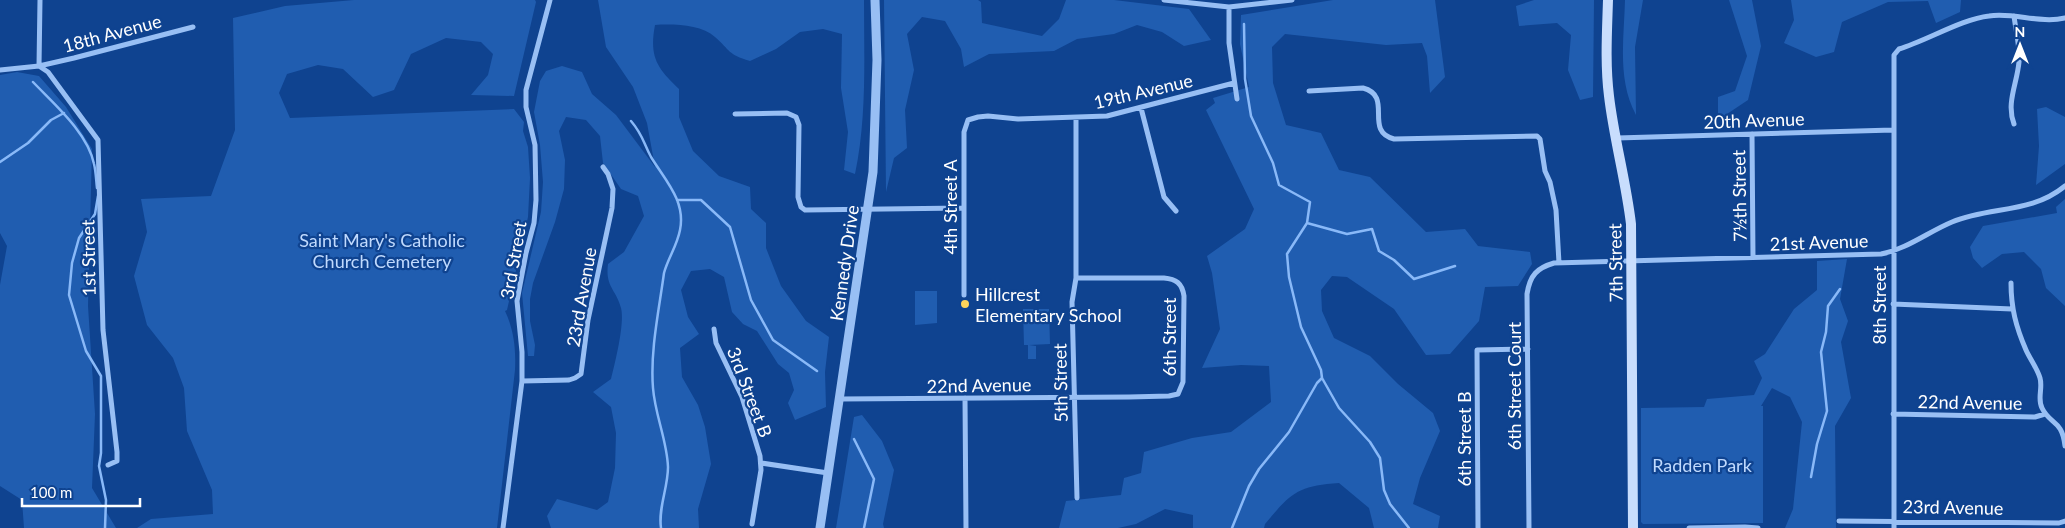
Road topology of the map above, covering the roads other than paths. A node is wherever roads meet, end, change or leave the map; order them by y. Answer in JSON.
{"nodes":[{"id":1,"x":40,"y":0,"type":"edge"},
{"id":2,"x":550,"y":0,"type":"edge"},
{"id":3,"x":875,"y":0,"type":"edge"},
{"id":4,"x":1164,"y":0,"type":"edge"},
{"id":5,"x":1292,"y":0,"type":"edge"},
{"id":6,"x":1608,"y":0,"type":"edge"},
{"id":7,"x":1229,"y":7,"type":"junction"},
{"id":8,"x":2014,"y":16,"type":"junction"},
{"id":9,"x":2065,"y":18,"type":"edge"},
{"id":10,"x":193,"y":27,"type":"dead end"},
{"id":11,"x":38,"y":66,"type":"junction"},
{"id":12,"x":0,"y":70,"type":"edge"},
{"id":13,"x":1234,"y":83,"type":"junction"},
{"id":14,"x":1309,"y":91,"type":"dead end"},
{"id":15,"x":1237,"y":99,"type":"dead end"},
{"id":16,"x":1141,"y":108,"type":"junction"},
{"id":17,"x":735,"y":114,"type":"dead end"},
{"id":18,"x":1076,"y":118,"type":"junction"},
{"id":19,"x":968,"y":120,"type":"joint"},
{"id":20,"x":2014,"y":124,"type":"dead end"},
{"id":21,"x":1893,"y":130,"type":"junction"},
{"id":22,"x":1752,"y":134,"type":"junction"},
{"id":23,"x":1617,"y":138,"type":"junction"},
{"id":24,"x":603,"y":167,"type":"dead end"},
{"id":25,"x":2065,"y":186,"type":"edge"},
{"id":26,"x":963,"y":208,"type":"junction"},
{"id":27,"x":868,"y":209,"type":"junction"},
{"id":28,"x":1176,"y":211,"type":"dead end"},
{"id":29,"x":1893,"y":252,"type":"junction"},
{"id":30,"x":1753,"y":258,"type":"junction"},
{"id":31,"x":1632,"y":261,"type":"junction"},
{"id":32,"x":1558,"y":263,"type":"junction"},
{"id":33,"x":1076,"y":278,"type":"junction"},
{"id":34,"x":2011,"y":283,"type":"dead end"},
{"id":35,"x":964,"y":295,"type":"dead end"},
{"id":36,"x":1893,"y":304,"type":"junction"},
{"id":37,"x":2012,"y":309,"type":"junction"},
{"id":38,"x":714,"y":329,"type":"dead end"},
{"id":39,"x":1528,"y":349,"type":"junction"},
{"id":40,"x":522,"y":381,"type":"junction"},
{"id":41,"x":1178,"y":394,"type":"joint"},
{"id":42,"x":965,"y":398,"type":"junction"},
{"id":43,"x":1074,"y":398,"type":"junction"},
{"id":44,"x":840,"y":399,"type":"junction"},
{"id":45,"x":1894,"y":414,"type":"junction"},
{"id":46,"x":2045,"y":414,"type":"junction"},
{"id":47,"x":2065,"y":446,"type":"edge"},
{"id":48,"x":761,"y":463,"type":"junction"},
{"id":49,"x":108,"y":465,"type":"dead end"},
{"id":50,"x":828,"y":472,"type":"junction"},
{"id":51,"x":1077,"y":498,"type":"dead end"},
{"id":52,"x":1894,"y":520,"type":"junction"},
{"id":53,"x":1839,"y":521,"type":"dead end"},
{"id":54,"x":2065,"y":521,"type":"edge"},
{"id":55,"x":752,"y":524,"type":"dead end"},
{"id":56,"x":503,"y":528,"type":"edge"},
{"id":57,"x":820,"y":528,"type":"edge"},
{"id":58,"x":966,"y":528,"type":"edge"},
{"id":59,"x":1478,"y":528,"type":"edge"},
{"id":60,"x":1528,"y":528,"type":"edge"},
{"id":61,"x":1633,"y":528,"type":"edge"},
{"id":62,"x":1689,"y":528,"type":"edge"},
{"id":63,"x":1758,"y":528,"type":"edge"},
{"id":64,"x":1894,"y":528,"type":"edge"}],
"edges":[{"from":1,"to":11,"type":"street"},
{"from":2,"to":40,"type":"street","name":"3rd Street"},
{"from":3,"to":27,"type":"street","name":"Kennedy Drive"},
{"from":4,"to":7,"type":"street"},
{"from":5,"to":7,"type":"street"},
{"from":6,"to":23,"type":"main road","name":"7th Street"},
{"from":7,"to":13,"type":"street"},
{"from":8,"to":9,"type":"street"},
{"from":8,"to":20,"type":"street"},
{"from":8,"to":21,"type":"street","name":"8th Street"},
{"from":10,"to":11,"type":"street","name":"18th Avenue"},
{"from":11,"to":12,"type":"street","name":"18th Avenue"},
{"from":11,"to":49,"type":"street","name":"1st Street"},
{"from":13,"to":15,"type":"street"},
{"from":13,"to":16,"type":"street","name":"19th Avenue"},
{"from":14,"to":32,"type":"street"},
{"from":16,"to":18,"type":"street","name":"19th Avenue"},
{"from":16,"to":28,"type":"street"},
{"from":17,"to":27,"type":"street"},
{"from":18,"to":19,"type":"street","name":"19th Avenue"},
{"from":18,"to":33,"type":"street","name":"5th Street"},
{"from":19,"to":26,"type":"street","name":"4th Street A"},
{"from":21,"to":22,"type":"street","name":"20th Avenue"},
{"from":21,"to":29,"type":"street","name":"8th Street"},
{"from":22,"to":23,"type":"street","name":"20th Avenue"},
{"from":22,"to":30,"type":"street","name":"7½th Street"},
{"from":23,"to":31,"type":"main road","name":"7th Street"},
{"from":24,"to":40,"type":"street","name":"23rd Avenue"},
{"from":25,"to":29,"type":"street","name":"21st Avenue"},
{"from":26,"to":27,"type":"street"},
{"from":26,"to":35,"type":"street","name":"4th Street A"},
{"from":27,"to":44,"type":"street","name":"Kennedy Drive"},
{"from":29,"to":30,"type":"street","name":"21st Avenue"},
{"from":29,"to":36,"type":"street","name":"8th Street"},
{"from":30,"to":31,"type":"street","name":"21st Avenue"},
{"from":31,"to":32,"type":"street","name":"21st Avenue"},
{"from":31,"to":61,"type":"main road","name":"7th Street"},
{"from":32,"to":39,"type":"street","name":"6th Street Court"},
{"from":33,"to":41,"type":"street","name":"6th Street"},
{"from":33,"to":43,"type":"street","name":"5th Street"},
{"from":34,"to":37,"type":"street"},
{"from":36,"to":37,"type":"street"},
{"from":36,"to":45,"type":"street","name":"8th Street"},
{"from":37,"to":46,"type":"street"},
{"from":38,"to":48,"type":"street","name":"3rd Street B"},
{"from":39,"to":59,"type":"street","name":"6th Street B"},
{"from":39,"to":60,"type":"street","name":"6th Street Court"},
{"from":40,"to":56,"type":"street","name":"3rd Street"},
{"from":41,"to":43,"type":"street","name":"22nd Avenue"},
{"from":42,"to":43,"type":"street","name":"22nd Avenue"},
{"from":42,"to":44,"type":"street","name":"22nd Avenue"},
{"from":42,"to":58,"type":"street"},
{"from":43,"to":51,"type":"street","name":"5th Street"},
{"from":44,"to":50,"type":"street","name":"Kennedy Drive"},
{"from":45,"to":46,"type":"street","name":"22nd Avenue"},
{"from":45,"to":52,"type":"street","name":"8th Street"},
{"from":46,"to":47,"type":"street"},
{"from":48,"to":50,"type":"street"},
{"from":48,"to":55,"type":"street","name":"3rd Street B"},
{"from":50,"to":57,"type":"street","name":"Kennedy Drive"},
{"from":52,"to":53,"type":"street","name":"23rd Avenue"},
{"from":52,"to":54,"type":"street","name":"23rd Avenue"},
{"from":52,"to":64,"type":"street","name":"8th Street"},
{"from":62,"to":63,"type":"street"}]}
